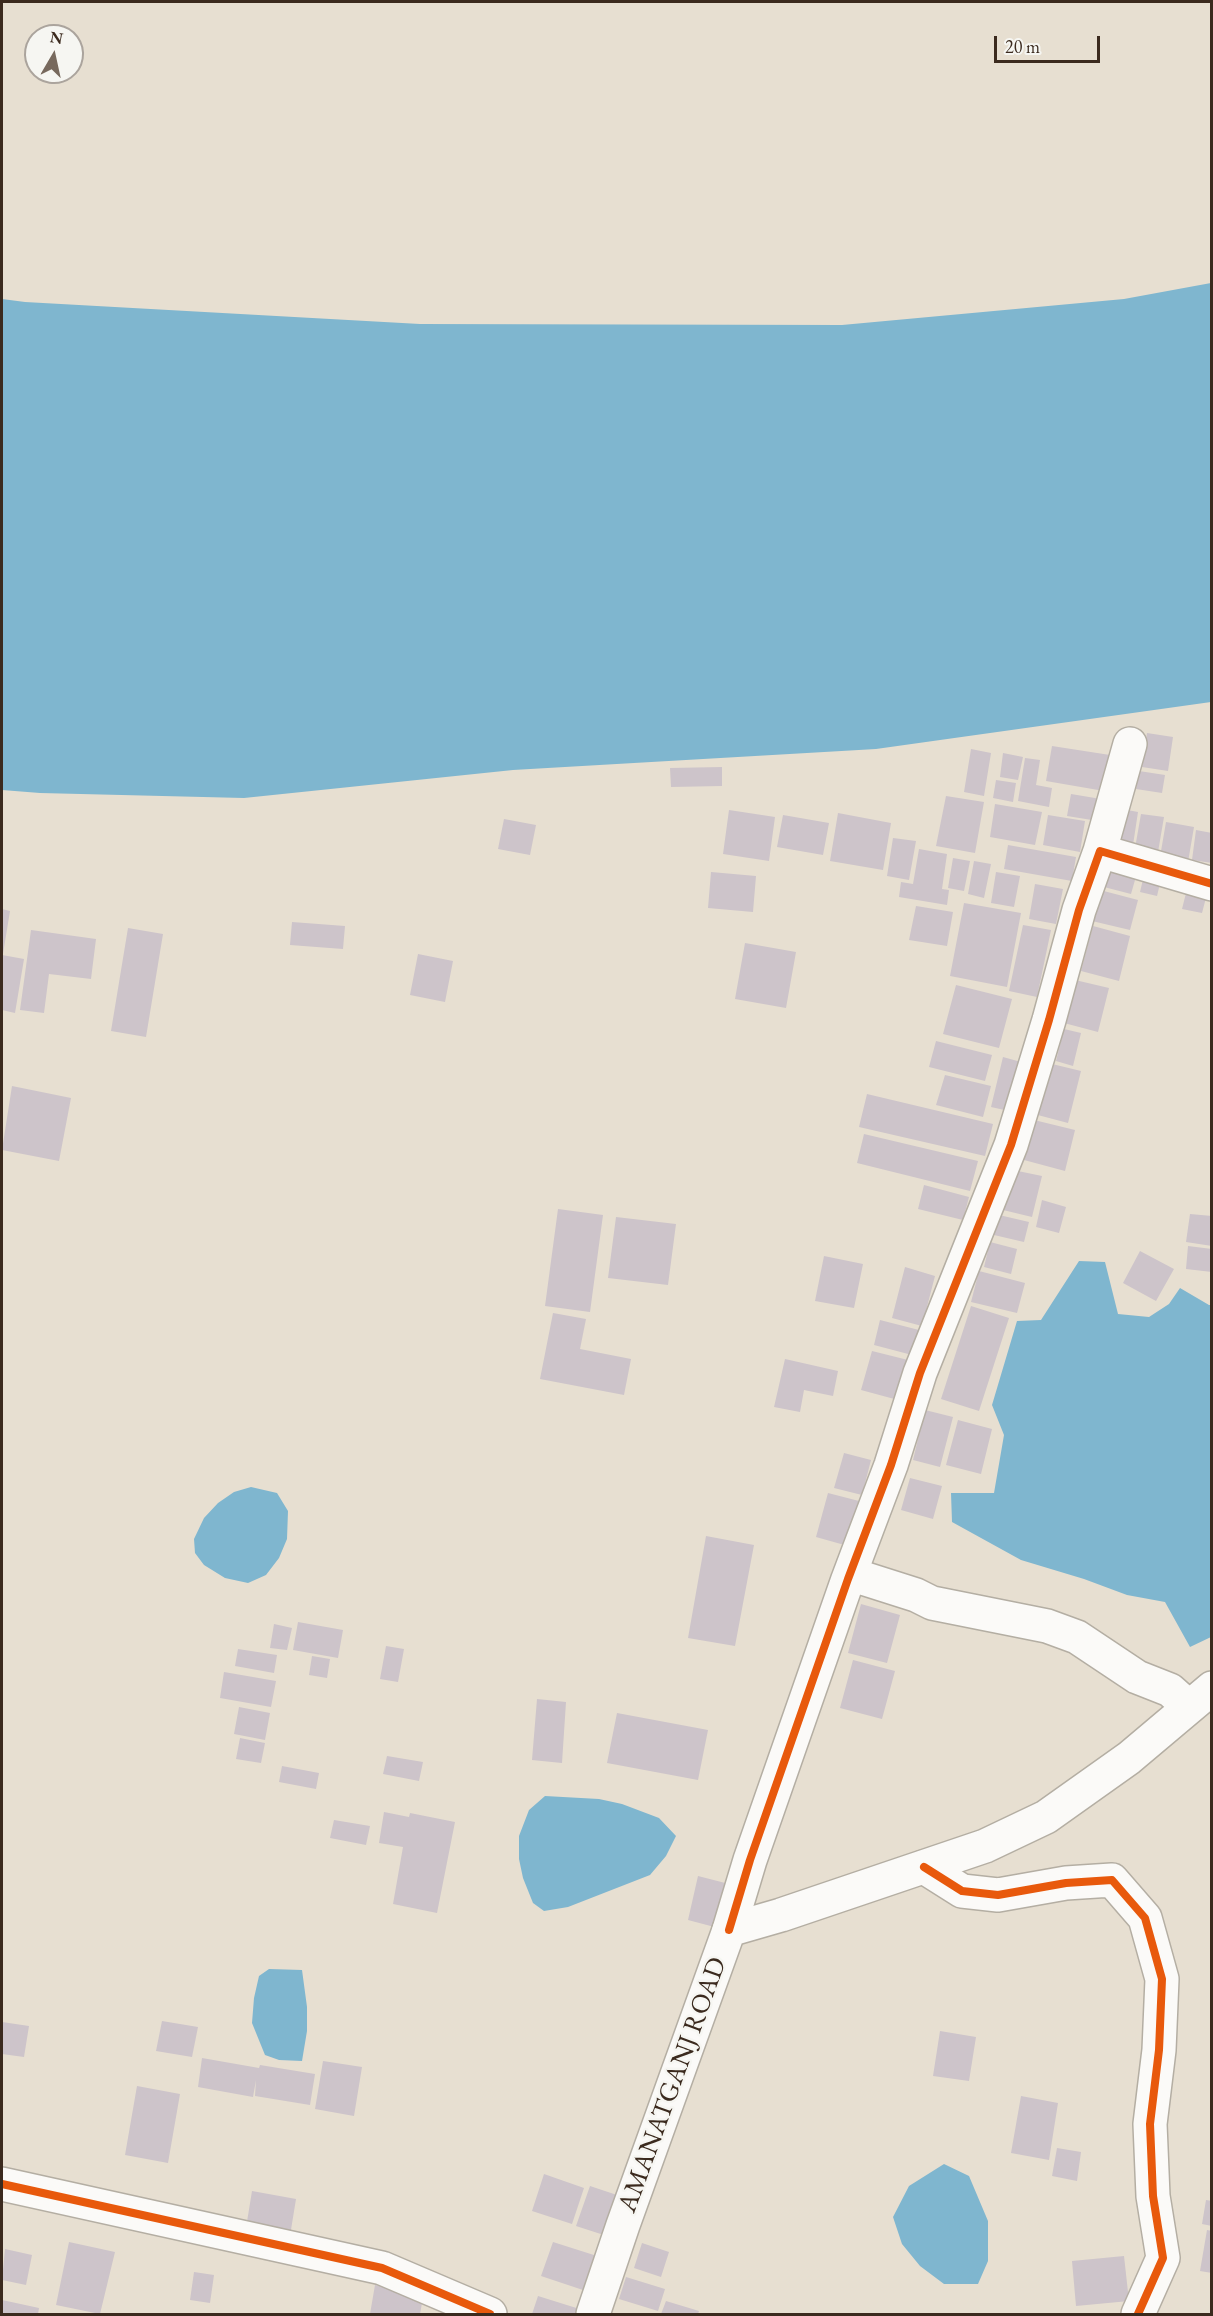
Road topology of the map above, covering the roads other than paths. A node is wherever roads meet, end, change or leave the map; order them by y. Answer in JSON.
{"nodes":[{"id":1,"x":1130,"y":744,"type":"dead end"},
{"id":2,"x":1100,"y":851,"type":"junction"},
{"id":3,"x":1212,"y":884,"type":"edge"},
{"id":4,"x":850,"y":1574,"type":"junction"},
{"id":5,"x":1200,"y":1697,"type":"edge"},
{"id":6,"x":924,"y":1867,"type":"junction"},
{"id":7,"x":729,"y":1930,"type":"junction"},
{"id":8,"x":2,"y":2184,"type":"edge"},
{"id":9,"x":490,"y":2314,"type":"edge"},
{"id":10,"x":593,"y":2314,"type":"edge"},
{"id":11,"x":1138,"y":2314,"type":"edge"}],
"edges":[{"from":1,"to":2,"type":"street"},
{"from":2,"to":3,"type":"street"},
{"from":2,"to":4,"type":"street"},
{"from":4,"to":5,"type":"street"},
{"from":4,"to":7,"type":"street"},
{"from":5,"to":6,"type":"street","name":"AMANATGANJ ROAD"},
{"from":6,"to":7,"type":"street","name":"AMANATGANJ ROAD"},
{"from":6,"to":11,"type":"street"},
{"from":7,"to":10,"type":"street","name":"AMANATGANJ ROAD"},
{"from":8,"to":9,"type":"street"}]}
